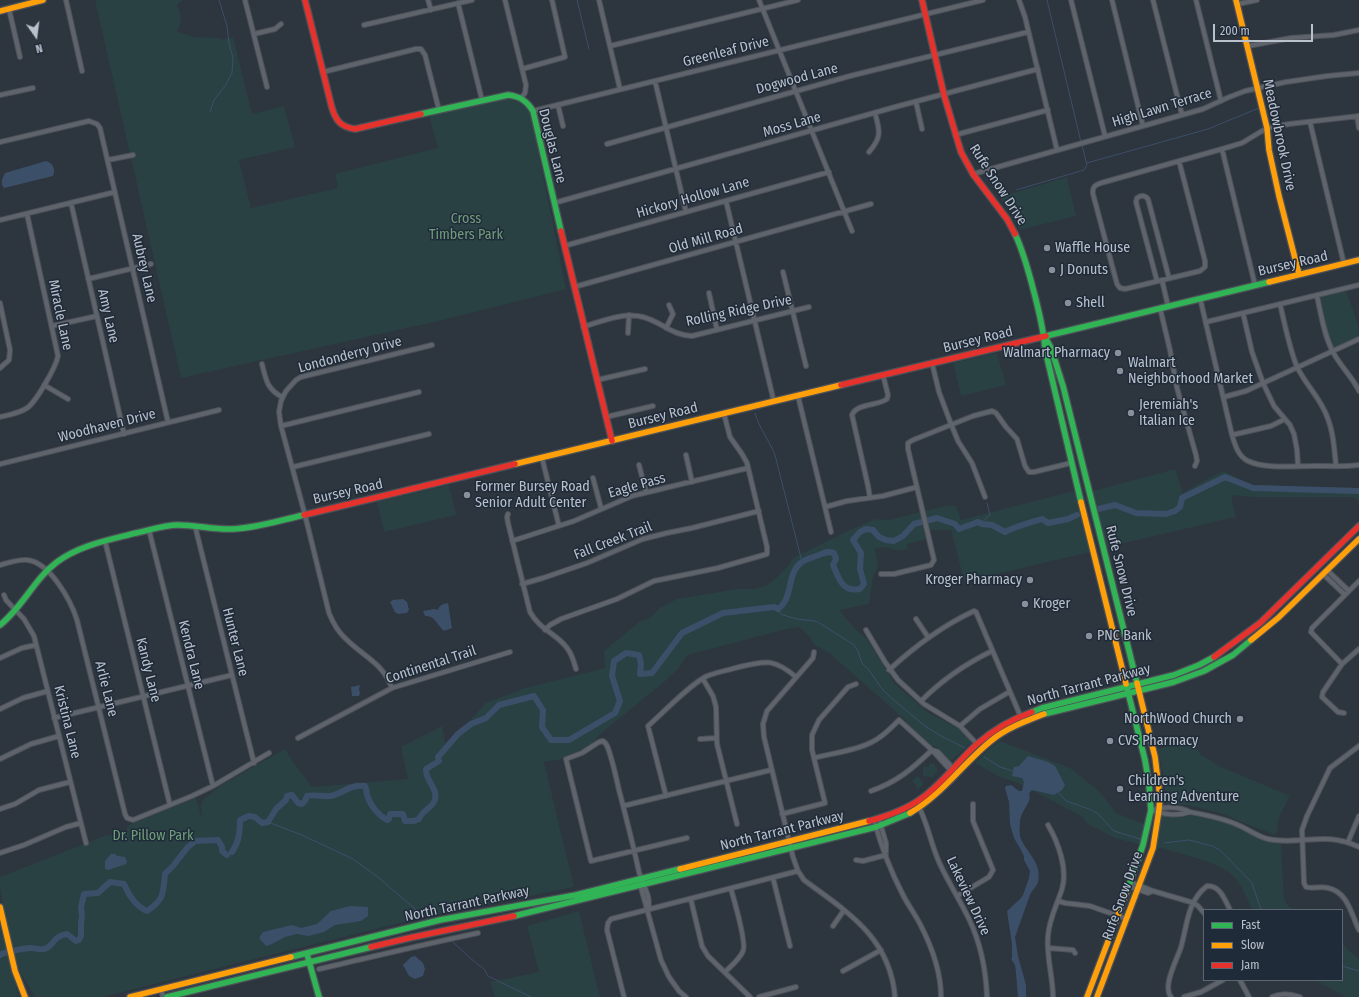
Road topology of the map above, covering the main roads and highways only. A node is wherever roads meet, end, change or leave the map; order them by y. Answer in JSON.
{"nodes":[{"id":1,"x":43,"y":0,"type":"edge"},
{"id":2,"x":305,"y":0,"type":"edge"},
{"id":3,"x":922,"y":0,"type":"edge"},
{"id":4,"x":27,"y":2,"type":"edge"},
{"id":5,"x":1237,"y":2,"type":"edge"},
{"id":6,"x":0,"y":11,"type":"edge"},
{"id":7,"x":1359,"y":260,"type":"edge"},
{"id":8,"x":1299,"y":274,"type":"junction"},
{"id":9,"x":1044,"y":335,"type":"junction"},
{"id":10,"x":1071,"y":416,"type":"junction"},
{"id":11,"x":1061,"y":418,"type":"junction"},
{"id":12,"x":612,"y":441,"type":"junction"},
{"id":13,"x":1359,"y":526,"type":"edge"},
{"id":14,"x":1359,"y":539,"type":"edge"},
{"id":15,"x":1106,"y":556,"type":"junction"},
{"id":16,"x":1095,"y":559,"type":"junction"},
{"id":17,"x":1119,"y":612,"type":"junction"},
{"id":18,"x":1109,"y":615,"type":"junction"},
{"id":19,"x":0,"y":626,"type":"edge"},
{"id":20,"x":1253,"y":628,"type":"junction"},
{"id":21,"x":1259,"y":635,"type":"junction"},
{"id":22,"x":1136,"y":684,"type":"junction"},
{"id":23,"x":1127,"y":686,"type":"junction"},
{"id":24,"x":1138,"y":691,"type":"junction"},
{"id":25,"x":1128,"y":693,"type":"junction"},
{"id":26,"x":1076,"y":699,"type":"junction"},
{"id":27,"x":1077,"y":705,"type":"junction"},
{"id":28,"x":1021,"y":719,"type":"junction"},
{"id":29,"x":955,"y":772,"type":"junction"},
{"id":30,"x":0,"y":907,"type":"edge"},
{"id":31,"x":308,"y":954,"type":"junction"},
{"id":32,"x":310,"y":962,"type":"junction"},
{"id":33,"x":1097,"y":971,"type":"junction"},
{"id":34,"x":228,"y":972,"type":"junction"},
{"id":35,"x":1106,"y":974,"type":"junction"},
{"id":36,"x":230,"y":982,"type":"junction"},
{"id":37,"x":25,"y":997,"type":"edge"},
{"id":38,"x":130,"y":997,"type":"edge"},
{"id":39,"x":167,"y":997,"type":"edge"},
{"id":40,"x":319,"y":997,"type":"edge"},
{"id":41,"x":1087,"y":997,"type":"edge"},
{"id":42,"x":1097,"y":997,"type":"edge"}],
"edges":[{"from":1,"to":4,"type":"main road"},
{"from":2,"to":12,"type":"main road","name":"Douglas Lane"},
{"from":3,"to":9,"type":"main road","name":"Rufe Snow Drive"},
{"from":4,"to":6,"type":"main road"},
{"from":5,"to":8,"type":"main road","name":"Meadowbrook Drive"},
{"from":7,"to":8,"type":"main road","name":"Bursey Road"},
{"from":8,"to":9,"type":"main road","name":"Bursey Road"},
{"from":9,"to":10,"type":"main road","name":"Rufe Snow Drive"},
{"from":9,"to":11,"type":"main road","name":"Rufe Snow Drive"},
{"from":9,"to":12,"type":"main road","name":"Bursey Road"},
{"from":10,"to":11,"type":"main road"},
{"from":10,"to":15,"type":"main road","name":"Rufe Snow Drive"},
{"from":11,"to":16,"type":"main road","name":"Rufe Snow Drive"},
{"from":12,"to":19,"type":"main road","name":"Bursey Road"},
{"from":13,"to":20,"type":"main road","name":"North Tarrant Parkway"},
{"from":14,"to":21,"type":"main road","name":"North Tarrant Parkway"},
{"from":15,"to":16,"type":"main road"},
{"from":15,"to":17,"type":"main road","name":"Rufe Snow Drive"},
{"from":16,"to":18,"type":"main road","name":"Rufe Snow Drive"},
{"from":17,"to":18,"type":"main road"},
{"from":17,"to":22,"type":"main road","name":"Rufe Snow Drive"},
{"from":18,"to":23,"type":"main road","name":"Rufe Snow Drive"},
{"from":20,"to":21,"type":"main road"},
{"from":20,"to":22,"type":"main road","name":"North Tarrant Parkway"},
{"from":21,"to":24,"type":"main road","name":"North Tarrant Parkway"},
{"from":22,"to":23,"type":"main road","name":"North Tarrant Parkway"},
{"from":22,"to":24,"type":"main road","name":"Rufe Snow Drive"},
{"from":23,"to":25,"type":"main road","name":"Rufe Snow Drive"},
{"from":23,"to":26,"type":"main road","name":"North Tarrant Parkway"},
{"from":24,"to":25,"type":"main road","name":"North Tarrant Parkway"},
{"from":24,"to":35,"type":"main road","name":"Rufe Snow Drive"},
{"from":25,"to":27,"type":"main road","name":"North Tarrant Parkway"},
{"from":25,"to":33,"type":"main road","name":"Rufe Snow Drive"},
{"from":26,"to":27,"type":"main road"},
{"from":26,"to":28,"type":"main road","name":"North Tarrant Parkway"},
{"from":27,"to":28,"type":"main road","name":"North Tarrant Parkway"},
{"from":28,"to":29,"type":"main road","name":"North Tarrant Parkway"},
{"from":28,"to":29,"type":"main road","name":"North Tarrant Parkway"},
{"from":29,"to":31,"type":"main road","name":"North Tarrant Parkway"},
{"from":29,"to":32,"type":"main road","name":"North Tarrant Parkway"},
{"from":30,"to":37,"type":"main road"},
{"from":31,"to":32,"type":"main road"},
{"from":31,"to":34,"type":"main road","name":"North Tarrant Parkway"},
{"from":32,"to":36,"type":"main road","name":"North Tarrant Parkway"},
{"from":32,"to":40,"type":"main road"},
{"from":33,"to":35,"type":"main road"},
{"from":33,"to":41,"type":"main road","name":"Rufe Snow Drive"},
{"from":34,"to":36,"type":"main road"},
{"from":34,"to":38,"type":"main road","name":"North Tarrant Parkway"},
{"from":35,"to":42,"type":"main road","name":"Rufe Snow Drive"},
{"from":36,"to":39,"type":"main road","name":"North Tarrant Parkway"}]}
